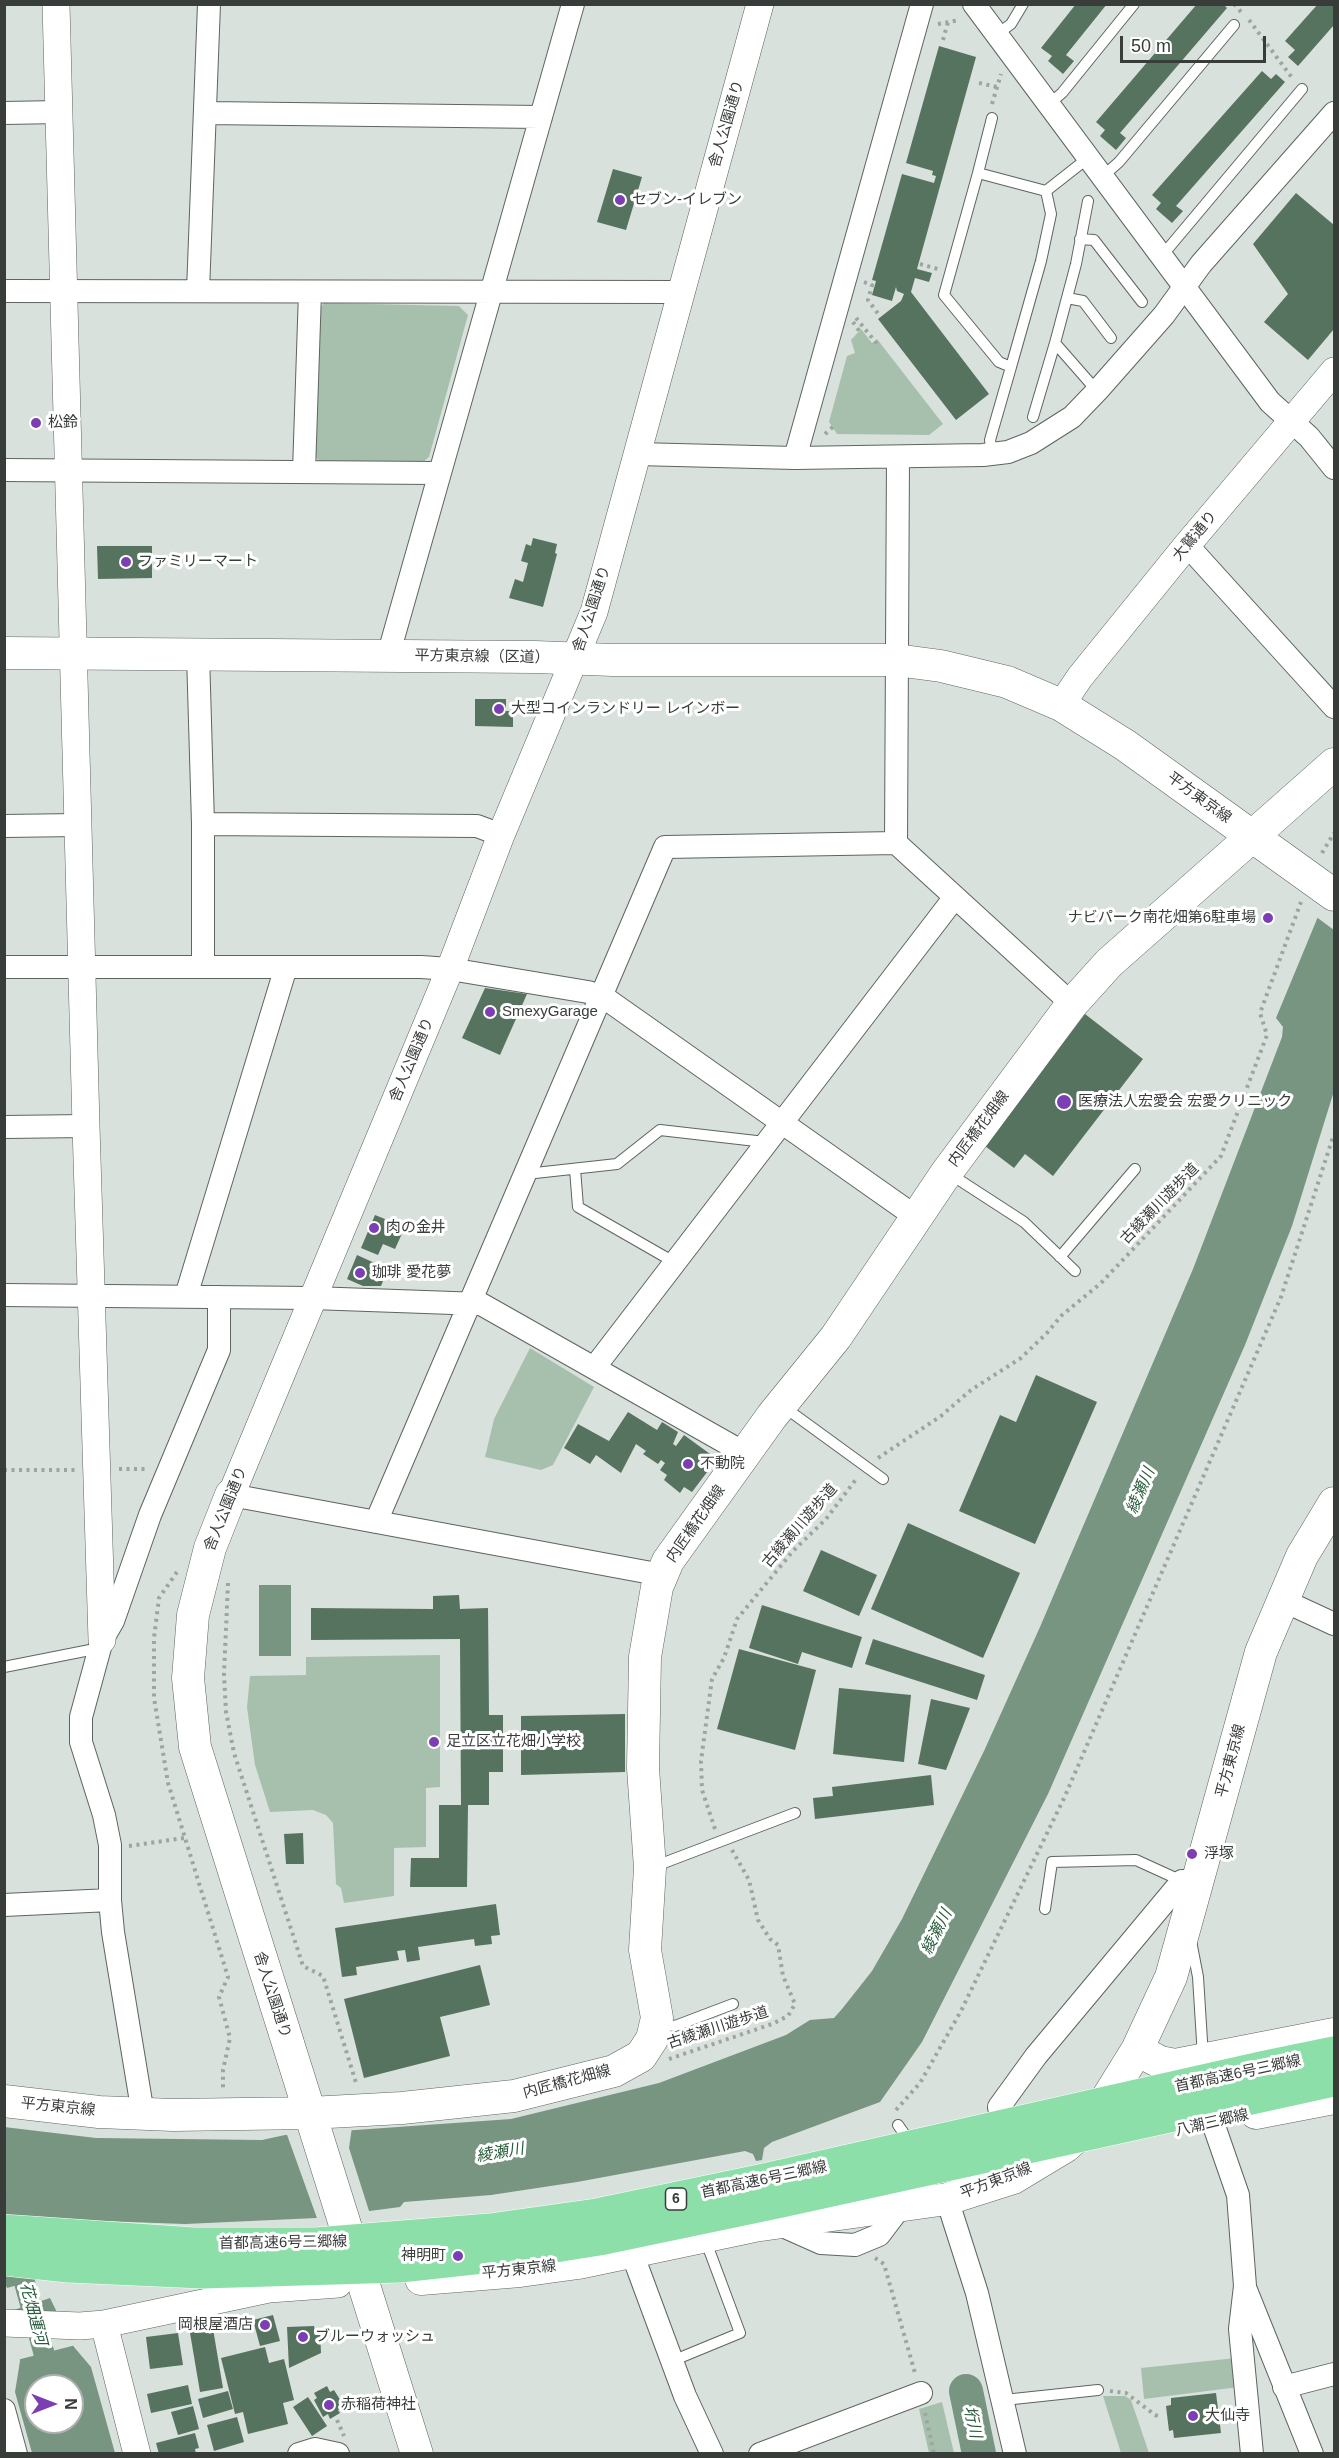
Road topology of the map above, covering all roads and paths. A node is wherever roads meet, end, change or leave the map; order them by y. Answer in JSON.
{"nodes":[{"id":1,"x":56,"y":4,"type":"edge"},
{"id":2,"x":209,"y":4,"type":"edge"},
{"id":3,"x":573,"y":4,"type":"edge"},
{"id":4,"x":760,"y":4,"type":"edge"},
{"id":5,"x":1023,"y":4,"type":"edge"},
{"id":6,"x":1134,"y":4,"type":"edge"},
{"id":7,"x":1234,"y":4,"type":"edge"},
{"id":8,"x":969,"y":12,"type":"edge"},
{"id":9,"x":924,"y":15,"type":"edge"},
{"id":10,"x":948,"y":22,"type":"junction"},
{"id":11,"x":1233,"y":26,"type":"dead end"},
{"id":12,"x":996,"y":35,"type":"junction"},
{"id":13,"x":943,"y":40,"type":"dead end"},
{"id":14,"x":1003,"y":71,"type":"dead end"},
{"id":15,"x":979,"y":82,"type":"dead end"},
{"id":16,"x":997,"y":87,"type":"junction"},
{"id":17,"x":1302,"y":89,"type":"joint"},
{"id":18,"x":1048,"y":105,"type":"junction"},
{"id":19,"x":4,"y":112,"type":"edge"},
{"id":20,"x":59,"y":112,"type":"junction"},
{"id":21,"x":1335,"y":113,"type":"edge"},
{"id":22,"x":206,"y":114,"type":"junction"},
{"id":23,"x":541,"y":117,"type":"junction"},
{"id":24,"x":993,"y":118,"type":"joint"},
{"id":25,"x":1088,"y":158,"type":"junction"},
{"id":26,"x":978,"y":174,"type":"junction"},
{"id":27,"x":1101,"y":177,"type":"junction"},
{"id":28,"x":1046,"y":191,"type":"junction"},
{"id":29,"x":1088,"y":201,"type":"dead end"},
{"id":30,"x":1080,"y":239,"type":"junction"},
{"id":31,"x":1161,"y":257,"type":"junction"},
{"id":32,"x":869,"y":284,"type":"dead end"},
{"id":33,"x":1183,"y":287,"type":"junction"},
{"id":34,"x":4,"y":291,"type":"edge"},
{"id":35,"x":63,"y":291,"type":"junction"},
{"id":36,"x":198,"y":291,"type":"junction"},
{"id":37,"x":310,"y":292,"type":"junction"},
{"id":38,"x":491,"y":292,"type":"junction"},
{"id":39,"x":680,"y":292,"type":"junction"},
{"id":40,"x":1067,"y":298,"type":"junction"},
{"id":41,"x":1142,"y":302,"type":"dead end"},
{"id":42,"x":844,"y":314,"type":"dead end"},
{"id":43,"x":879,"y":315,"type":"dead end"},
{"id":44,"x":852,"y":321,"type":"junction"},
{"id":45,"x":860,"y":332,"type":"dead end"},
{"id":46,"x":1111,"y":338,"type":"dead end"},
{"id":47,"x":1055,"y":343,"type":"junction"},
{"id":48,"x":878,"y":345,"type":"dead end"},
{"id":49,"x":1011,"y":367,"type":"junction"},
{"id":50,"x":1335,"y":371,"type":"edge"},
{"id":51,"x":1097,"y":391,"type":"junction"},
{"id":52,"x":1033,"y":417,"type":"dead end"},
{"id":53,"x":1291,"y":421,"type":"junction"},
{"id":54,"x":835,"y":425,"type":"dead end"},
{"id":55,"x":825,"y":434,"type":"dead end"},
{"id":56,"x":637,"y":454,"type":"junction"},
{"id":57,"x":993,"y":454,"type":"junction"},
{"id":58,"x":898,"y":457,"type":"junction"},
{"id":59,"x":795,"y":458,"type":"junction"},
{"id":60,"x":1335,"y":468,"type":"edge"},
{"id":61,"x":4,"y":470,"type":"edge"},
{"id":62,"x":69,"y":470,"type":"junction"},
{"id":63,"x":304,"y":471,"type":"junction"},
{"id":64,"x":438,"y":473,"type":"junction"},
{"id":65,"x":1187,"y":545,"type":"junction"},
{"id":66,"x":4,"y":653,"type":"edge"},
{"id":67,"x":73,"y":653,"type":"junction"},
{"id":68,"x":198,"y":654,"type":"junction"},
{"id":69,"x":387,"y":656,"type":"junction"},
{"id":70,"x":576,"y":658,"type":"junction"},
{"id":71,"x":896,"y":660,"type":"junction"},
{"id":72,"x":1061,"y":705,"type":"junction"},
{"id":73,"x":1335,"y":707,"type":"edge"},
{"id":74,"x":1335,"y":764,"type":"edge"},
{"id":75,"x":203,"y":824,"type":"junction"},
{"id":76,"x":77,"y":825,"type":"junction"},
{"id":77,"x":4,"y":826,"type":"edge"},
{"id":78,"x":1335,"y":833,"type":"edge"},
{"id":79,"x":501,"y":835,"type":"junction"},
{"id":80,"x":1253,"y":837,"type":"junction"},
{"id":81,"x":896,"y":843,"type":"junction"},
{"id":82,"x":1322,"y":853,"type":"dead end"},
{"id":83,"x":1320,"y":893,"type":"edge"},
{"id":84,"x":955,"y":897,"type":"junction"},
{"id":85,"x":4,"y":967,"type":"edge"},
{"id":86,"x":81,"y":967,"type":"junction"},
{"id":87,"x":203,"y":967,"type":"junction"},
{"id":88,"x":286,"y":967,"type":"junction"},
{"id":89,"x":450,"y":969,"type":"junction"},
{"id":90,"x":602,"y":996,"type":"junction"},
{"id":91,"x":1072,"y":1004,"type":"junction"},
{"id":92,"x":782,"y":1121,"type":"junction"},
{"id":93,"x":86,"y":1126,"type":"junction"},
{"id":94,"x":4,"y":1127,"type":"edge"},
{"id":95,"x":1335,"y":1134,"type":"edge"},
{"id":96,"x":765,"y":1142,"type":"junction"},
{"id":97,"x":575,"y":1168,"type":"junction"},
{"id":98,"x":1135,"y":1168,"type":"dead end"},
{"id":99,"x":947,"y":1172,"type":"junction"},
{"id":100,"x":525,"y":1174,"type":"junction"},
{"id":101,"x":916,"y":1217,"type":"junction"},
{"id":102,"x":1060,"y":1257,"type":"junction"},
{"id":103,"x":674,"y":1262,"type":"junction"},
{"id":104,"x":1075,"y":1271,"type":"dead end"},
{"id":105,"x":4,"y":1295,"type":"edge"},
{"id":106,"x":91,"y":1296,"type":"junction"},
{"id":107,"x":186,"y":1296,"type":"junction"},
{"id":108,"x":219,"y":1297,"type":"junction"},
{"id":109,"x":312,"y":1298,"type":"junction"},
{"id":110,"x":470,"y":1302,"type":"junction"},
{"id":111,"x":594,"y":1368,"type":"junction"},
{"id":112,"x":781,"y":1404,"type":"junction"},
{"id":113,"x":746,"y":1454,"type":"junction"},
{"id":114,"x":867,"y":1469,"type":"junction"},
{"id":115,"x":883,"y":1479,"type":"dead end"},
{"id":116,"x":231,"y":1495,"type":"junction"},
{"id":117,"x":1335,"y":1503,"type":"edge"},
{"id":118,"x":376,"y":1522,"type":"junction"},
{"id":119,"x":180,"y":1569,"type":"dead end"},
{"id":120,"x":661,"y":1577,"type":"junction"},
{"id":121,"x":228,"y":1581,"type":"dead end"},
{"id":122,"x":1282,"y":1600,"type":"junction"},
{"id":123,"x":1335,"y":1624,"type":"edge"},
{"id":124,"x":101,"y":1644,"type":"junction"},
{"id":125,"x":4,"y":1667,"type":"edge"},
{"id":126,"x":795,"y":1813,"type":"dead end"},
{"id":127,"x":184,"y":1838,"type":"junction"},
{"id":128,"x":723,"y":1841,"type":"junction"},
{"id":129,"x":110,"y":1845,"type":"junction"},
{"id":130,"x":650,"y":1868,"type":"junction"},
{"id":131,"x":1190,"y":1881,"type":"junction"},
{"id":132,"x":110,"y":1900,"type":"junction"},
{"id":133,"x":4,"y":1905,"type":"edge"},
{"id":134,"x":1045,"y":1909,"type":"dead end"},
{"id":135,"x":1188,"y":1923,"type":"junction"},
{"id":136,"x":733,"y":2004,"type":"dead end"},
{"id":137,"x":1335,"y":2034,"type":"edge"},
{"id":138,"x":652,"y":2036,"type":"junction"},
{"id":139,"x":1285,"y":2044,"type":"junction"},
{"id":140,"x":1137,"y":2050,"type":"junction"},
{"id":141,"x":1335,"y":2053,"type":"edge"},
{"id":142,"x":1203,"y":2061,"type":"junction"},
{"id":143,"x":1335,"y":2080,"type":"edge"},
{"id":144,"x":358,"y":2093,"type":"dead end"},
{"id":145,"x":1335,"y":2098,"type":"edge"},
{"id":146,"x":224,"y":2100,"type":"dead end"},
{"id":147,"x":4,"y":2101,"type":"edge"},
{"id":148,"x":143,"y":2114,"type":"junction"},
{"id":149,"x":1093,"y":2121,"type":"junction"},
{"id":150,"x":313,"y":2122,"type":"junction"},
{"id":151,"x":1213,"y":2123,"type":"junction"},
{"id":152,"x":898,"y":2125,"type":"joint"},
{"id":153,"x":1013,"y":2178,"type":"junction"},
{"id":154,"x":941,"y":2190,"type":"junction"},
{"id":155,"x":901,"y":2206,"type":"junction"},
{"id":156,"x":776,"y":2223,"type":"junction"},
{"id":157,"x":4,"y":2230,"type":"edge"},
{"id":158,"x":704,"y":2236,"type":"junction"},
{"id":159,"x":855,"y":2245,"type":"junction"},
{"id":160,"x":632,"y":2253,"type":"junction"},
{"id":161,"x":4,"y":2259,"type":"edge"},
{"id":162,"x":366,"y":2283,"type":"junction"},
{"id":163,"x":1245,"y":2286,"type":"junction"},
{"id":164,"x":9,"y":2323,"type":"edge"},
{"id":165,"x":92,"y":2325,"type":"junction"},
{"id":166,"x":672,"y":2361,"type":"junction"},
{"id":167,"x":1335,"y":2374,"type":"edge"},
{"id":168,"x":1284,"y":2387,"type":"junction"},
{"id":169,"x":1100,"y":2390,"type":"joint"},
{"id":170,"x":921,"y":2393,"type":"junction"},
{"id":171,"x":1004,"y":2400,"type":"junction"},
{"id":172,"x":4,"y":2410,"type":"edge"},
{"id":173,"x":1162,"y":2417,"type":"dead end"},
{"id":174,"x":16,"y":2454,"type":"edge"},
{"id":175,"x":136,"y":2454,"type":"edge"},
{"id":176,"x":299,"y":2454,"type":"edge"},
{"id":177,"x":338,"y":2454,"type":"edge"},
{"id":178,"x":417,"y":2454,"type":"edge"},
{"id":179,"x":712,"y":2454,"type":"edge"},
{"id":180,"x":760,"y":2454,"type":"edge"},
{"id":181,"x":934,"y":2454,"type":"edge"},
{"id":182,"x":1015,"y":2454,"type":"edge"},
{"id":183,"x":1252,"y":2454,"type":"edge"},
{"id":184,"x":1312,"y":2454,"type":"edge"}],
"edges":[{"from":1,"to":20,"type":"street"},
{"from":2,"to":22,"type":"street"},
{"from":3,"to":23,"type":"street"},
{"from":4,"to":39,"type":"street","name":"舎人公園通り"},
{"from":5,"to":12,"type":"lane"},
{"from":6,"to":18,"type":"lane"},
{"from":7,"to":17,"type":"path"},
{"from":8,"to":10,"type":"path"},
{"from":8,"to":12,"type":"street"},
{"from":9,"to":10,"type":"path"},
{"from":9,"to":59,"type":"street"},
{"from":10,"to":13,"type":"path"},
{"from":11,"to":27,"type":"lane"},
{"from":12,"to":18,"type":"street"},
{"from":14,"to":16,"type":"path"},
{"from":15,"to":16,"type":"path"},
{"from":16,"to":24,"type":"path"},
{"from":17,"to":31,"type":"lane"},
{"from":18,"to":25,"type":"street"},
{"from":19,"to":20,"type":"street"},
{"from":20,"to":35,"type":"street"},
{"from":21,"to":33,"type":"street"},
{"from":22,"to":23,"type":"street"},
{"from":22,"to":36,"type":"street"},
{"from":23,"to":38,"type":"street"},
{"from":24,"to":26,"type":"lane"},
{"from":25,"to":27,"type":"street"},
{"from":25,"to":28,"type":"lane"},
{"from":26,"to":28,"type":"lane"},
{"from":26,"to":49,"type":"lane"},
{"from":27,"to":31,"type":"street"},
{"from":28,"to":49,"type":"lane"},
{"from":29,"to":30,"type":"lane"},
{"from":30,"to":40,"type":"lane"},
{"from":30,"to":41,"type":"lane"},
{"from":31,"to":33,"type":"street"},
{"from":32,"to":43,"type":"path"},
{"from":33,"to":51,"type":"street"},
{"from":33,"to":53,"type":"street"},
{"from":34,"to":35,"type":"street"},
{"from":35,"to":36,"type":"street"},
{"from":35,"to":62,"type":"street"},
{"from":36,"to":37,"type":"street"},
{"from":37,"to":38,"type":"street"},
{"from":37,"to":63,"type":"street"},
{"from":38,"to":39,"type":"street"},
{"from":38,"to":64,"type":"street"},
{"from":39,"to":56,"type":"street","name":"舎人公園通り"},
{"from":40,"to":46,"type":"lane"},
{"from":40,"to":47,"type":"lane"},
{"from":42,"to":44,"type":"path"},
{"from":44,"to":45,"type":"path"},
{"from":44,"to":48,"type":"path"},
{"from":47,"to":51,"type":"lane"},
{"from":47,"to":52,"type":"lane"},
{"from":49,"to":57,"type":"lane"},
{"from":50,"to":53,"type":"street","name":"大鷲通り"},
{"from":51,"to":57,"type":"street"},
{"from":53,"to":60,"type":"street"},
{"from":53,"to":65,"type":"street","name":"大鷲通り"},
{"from":54,"to":55,"type":"path"},
{"from":56,"to":59,"type":"street"},
{"from":56,"to":70,"type":"street","name":"舎人公園通り"},
{"from":57,"to":58,"type":"street"},
{"from":58,"to":59,"type":"street"},
{"from":58,"to":71,"type":"street"},
{"from":61,"to":62,"type":"street"},
{"from":62,"to":63,"type":"street"},
{"from":62,"to":67,"type":"street"},
{"from":63,"to":64,"type":"street"},
{"from":64,"to":69,"type":"street"},
{"from":65,"to":72,"type":"street","name":"大鷲通り"},
{"from":65,"to":73,"type":"street"},
{"from":66,"to":67,"type":"main road","name":"平方東京線（区道）"},
{"from":67,"to":68,"type":"main road","name":"平方東京線（区道）"},
{"from":67,"to":76,"type":"street"},
{"from":68,"to":69,"type":"main road","name":"平方東京線（区道）"},
{"from":68,"to":75,"type":"street"},
{"from":69,"to":70,"type":"main road","name":"平方東京線（区道）"},
{"from":70,"to":71,"type":"main road","name":"平方東京線（区道）"},
{"from":70,"to":79,"type":"street","name":"舎人公園通り"},
{"from":71,"to":72,"type":"main road","name":"平方東京線（区道）"},
{"from":71,"to":81,"type":"street"},
{"from":72,"to":80,"type":"main road","name":"平方東京線"},
{"from":74,"to":80,"type":"main road","name":"内匠橋花畑線"},
{"from":75,"to":79,"type":"street"},
{"from":75,"to":87,"type":"street"},
{"from":76,"to":77,"type":"street"},
{"from":76,"to":86,"type":"street"},
{"from":78,"to":82,"type":"path"},
{"from":79,"to":89,"type":"street","name":"舎人公園通り"},
{"from":80,"to":83,"type":"main road","name":"平方東京線"},
{"from":80,"to":91,"type":"main road","name":"内匠橋花畑線"},
{"from":81,"to":84,"type":"street"},
{"from":81,"to":90,"type":"street"},
{"from":83,"to":114,"type":"path","name":"古綾瀬川遊歩道"},
{"from":84,"to":91,"type":"street"},
{"from":84,"to":92,"type":"street"},
{"from":85,"to":86,"type":"street"},
{"from":86,"to":87,"type":"street"},
{"from":86,"to":93,"type":"street"},
{"from":87,"to":88,"type":"street"},
{"from":88,"to":89,"type":"street"},
{"from":88,"to":107,"type":"street"},
{"from":89,"to":90,"type":"street"},
{"from":89,"to":109,"type":"street","name":"舎人公園通り"},
{"from":90,"to":92,"type":"street"},
{"from":90,"to":100,"type":"street"},
{"from":91,"to":99,"type":"main road","name":"内匠橋花畑線"},
{"from":92,"to":96,"type":"street"},
{"from":92,"to":101,"type":"street"},
{"from":93,"to":94,"type":"street"},
{"from":93,"to":106,"type":"street"},
{"from":95,"to":152,"type":"path"},
{"from":96,"to":97,"type":"lane"},
{"from":96,"to":103,"type":"street"},
{"from":97,"to":100,"type":"lane"},
{"from":97,"to":103,"type":"lane"},
{"from":98,"to":102,"type":"lane"},
{"from":99,"to":101,"type":"main road","name":"内匠橋花畑線"},
{"from":99,"to":102,"type":"lane"},
{"from":100,"to":110,"type":"street"},
{"from":101,"to":112,"type":"main road","name":"内匠橋花畑線"},
{"from":102,"to":104,"type":"lane"},
{"from":103,"to":111,"type":"street"},
{"from":105,"to":106,"type":"street"},
{"from":106,"to":107,"type":"street"},
{"from":106,"to":124,"type":"street"},
{"from":107,"to":108,"type":"street"},
{"from":108,"to":109,"type":"street"},
{"from":108,"to":124,"type":"street"},
{"from":109,"to":110,"type":"street"},
{"from":109,"to":116,"type":"street","name":"舎人公園通り"},
{"from":110,"to":111,"type":"street"},
{"from":110,"to":118,"type":"street"},
{"from":111,"to":113,"type":"street"},
{"from":112,"to":113,"type":"main road","name":"内匠橋花畑線"},
{"from":112,"to":114,"type":"lane"},
{"from":113,"to":120,"type":"main road","name":"内匠橋花畑線"},
{"from":114,"to":115,"type":"lane"},
{"from":114,"to":128,"type":"path","name":"古綾瀬川遊歩道"},
{"from":116,"to":118,"type":"street"},
{"from":116,"to":150,"type":"main road","name":"舎人公園通り"},
{"from":117,"to":122,"type":"main road","name":"平方東京線"},
{"from":118,"to":120,"type":"street"},
{"from":119,"to":127,"type":"path"},
{"from":120,"to":130,"type":"main road","name":"内匠橋花畑線"},
{"from":121,"to":144,"type":"path"},
{"from":122,"to":123,"type":"street"},
{"from":122,"to":131,"type":"main road","name":"平方東京線"},
{"from":124,"to":125,"type":"lane"},
{"from":124,"to":129,"type":"street"},
{"from":126,"to":128,"type":"lane"},
{"from":127,"to":129,"type":"path"},
{"from":127,"to":146,"type":"path"},
{"from":128,"to":130,"type":"lane"},
{"from":128,"to":138,"type":"path","name":"古綾瀬川遊歩道"},
{"from":129,"to":132,"type":"street"},
{"from":130,"to":138,"type":"main road","name":"内匠橋花畑線"},
{"from":131,"to":134,"type":"lane"},
{"from":131,"to":135,"type":"main road","name":"平方東京線"},
{"from":131,"to":153,"type":"street"},
{"from":132,"to":133,"type":"street"},
{"from":132,"to":148,"type":"street"},
{"from":135,"to":140,"type":"main road","name":"平方東京線"},
{"from":135,"to":142,"type":"lane"},
{"from":136,"to":138,"type":"lane"},
{"from":137,"to":139,"type":"main road"},
{"from":138,"to":150,"type":"main road","name":"内匠橋花畑線"},
{"from":139,"to":142,"type":"main road"},
{"from":139,"to":149,"type":"main road"},
{"from":140,"to":142,"type":"main road"},
{"from":140,"to":149,"type":"main road","name":"平方東京線"},
{"from":141,"to":157,"type":"highway","name":"首都高速6号三郷線","number":"6","bridge":true},
{"from":143,"to":161,"type":"highway","name":"首都高速6号三郷線","number":"6","bridge":true},
{"from":145,"to":151,"type":"main road","name":"八潮三郷線"},
{"from":147,"to":148,"type":"main road","name":"平方東京線"},
{"from":148,"to":150,"type":"main road","name":"平方東京線"},
{"from":149,"to":151,"type":"main road","name":"八潮三郷線"},
{"from":149,"to":153,"type":"main road","name":"平方東京線"},
{"from":150,"to":162,"type":"main road","name":"舎人公園通り"},
{"from":151,"to":163,"type":"street"},
{"from":152,"to":154,"type":"lane"},
{"from":153,"to":154,"type":"main road","name":"平方東京線"},
{"from":154,"to":155,"type":"main road","name":"平方東京線"},
{"from":154,"to":171,"type":"street"},
{"from":155,"to":156,"type":"main road","name":"平方東京線"},
{"from":155,"to":159,"type":"street"},
{"from":156,"to":158,"type":"main road","name":"平方東京線"},
{"from":156,"to":159,"type":"street"},
{"from":158,"to":160,"type":"main road","name":"平方東京線"},
{"from":158,"to":166,"type":"lane"},
{"from":159,"to":170,"type":"path"},
{"from":160,"to":162,"type":"main road","name":"平方東京線"},
{"from":160,"to":166,"type":"street"},
{"from":162,"to":165,"type":"street"},
{"from":162,"to":178,"type":"main road","name":"舎人公園通り"},
{"from":163,"to":168,"type":"street"},
{"from":163,"to":183,"type":"street"},
{"from":164,"to":165,"type":"street"},
{"from":165,"to":175,"type":"street"},
{"from":166,"to":179,"type":"street"},
{"from":167,"to":168,"type":"street"},
{"from":168,"to":184,"type":"street"},
{"from":169,"to":171,"type":"lane"},
{"from":169,"to":173,"type":"path"},
{"from":170,"to":180,"type":"street"},
{"from":170,"to":181,"type":"path"},
{"from":171,"to":182,"type":"street"},
{"from":172,"to":174,"type":"street"},
{"from":176,"to":177,"type":"street"}]}
